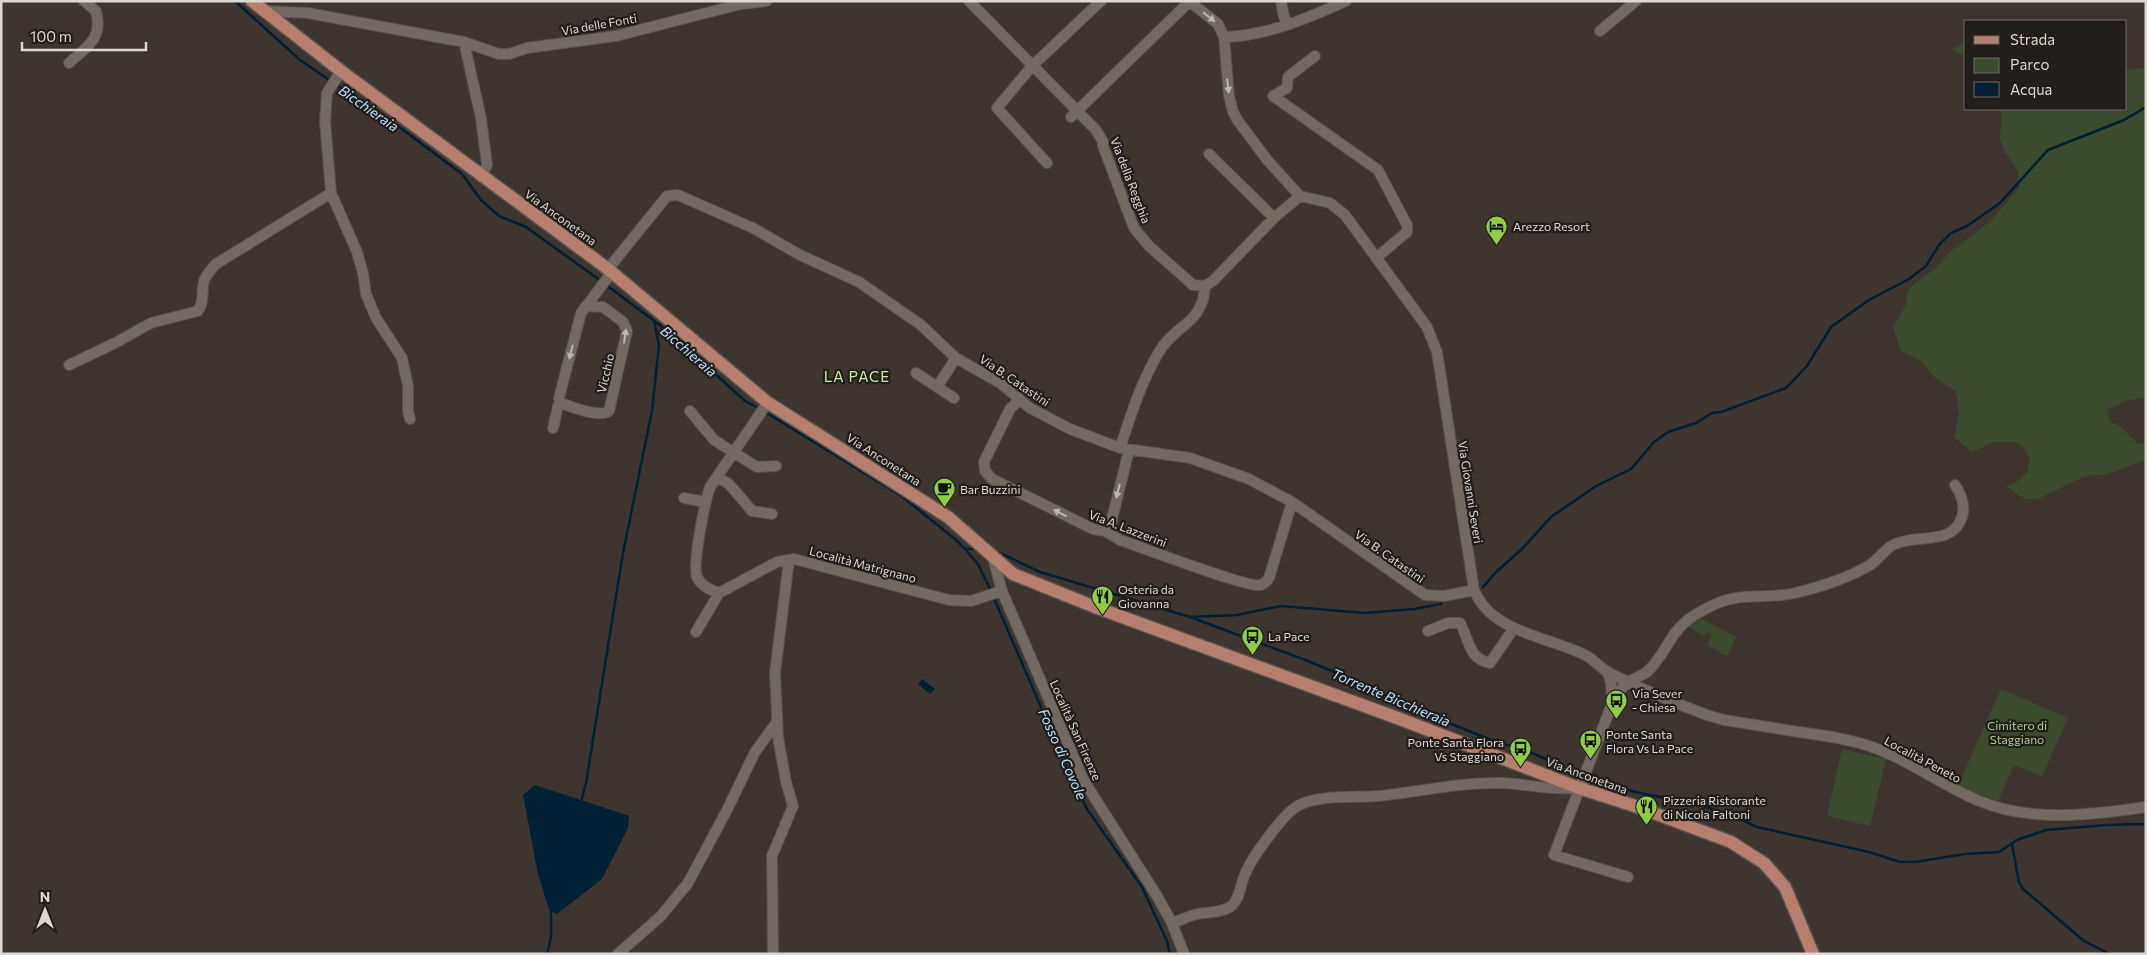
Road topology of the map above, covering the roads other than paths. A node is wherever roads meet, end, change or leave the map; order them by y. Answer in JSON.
{"nodes":[{"id":1,"x":84,"y":1,"type":"edge"},
{"id":2,"x":252,"y":1,"type":"edge"},
{"id":3,"x":767,"y":1,"type":"edge"},
{"id":4,"x":969,"y":1,"type":"edge"},
{"id":5,"x":1100,"y":1,"type":"edge"},
{"id":6,"x":1281,"y":1,"type":"edge"},
{"id":7,"x":1346,"y":1,"type":"edge"},
{"id":8,"x":1636,"y":1,"type":"edge"},
{"id":9,"x":1189,"y":2,"type":"edge"},
{"id":10,"x":266,"y":11,"type":"junction"},
{"id":11,"x":1288,"y":24,"type":"junction"},
{"id":12,"x":1600,"y":31,"type":"dead end"},
{"id":13,"x":1224,"y":37,"type":"junction"},
{"id":14,"x":464,"y":42,"type":"junction"},
{"id":15,"x":1315,"y":56,"type":"dead end"},
{"id":16,"x":69,"y":63,"type":"dead end"},
{"id":17,"x":1033,"y":65,"type":"junction"},
{"id":18,"x":339,"y":74,"type":"junction"},
{"id":19,"x":1074,"y":113,"type":"junction"},
{"id":20,"x":1209,"y":154,"type":"dead end"},
{"id":21,"x":1047,"y":163,"type":"dead end"},
{"id":22,"x":481,"y":177,"type":"junction"},
{"id":23,"x":331,"y":193,"type":"junction"},
{"id":24,"x":1300,"y":196,"type":"junction"},
{"id":25,"x":1274,"y":218,"type":"junction"},
{"id":26,"x":1376,"y":258,"type":"junction"},
{"id":27,"x":610,"y":273,"type":"junction"},
{"id":28,"x":1205,"y":286,"type":"junction"},
{"id":29,"x":586,"y":306,"type":"junction"},
{"id":30,"x":956,"y":358,"type":"junction"},
{"id":31,"x":69,"y":365,"type":"dead end"},
{"id":32,"x":916,"y":373,"type":"dead end"},
{"id":33,"x":937,"y":387,"type":"junction"},
{"id":34,"x":954,"y":398,"type":"dead end"},
{"id":35,"x":1019,"y":400,"type":"junction"},
{"id":36,"x":768,"y":402,"type":"junction"},
{"id":37,"x":561,"y":403,"type":"junction"},
{"id":38,"x":690,"y":411,"type":"dead end"},
{"id":39,"x":410,"y":419,"type":"dead end"},
{"id":40,"x":553,"y":428,"type":"dead end"},
{"id":41,"x":1124,"y":449,"type":"junction"},
{"id":42,"x":734,"y":452,"type":"junction"},
{"id":43,"x":776,"y":466,"type":"dead end"},
{"id":44,"x":717,"y":477,"type":"junction"},
{"id":45,"x":1955,"y":485,"type":"dead end"},
{"id":46,"x":684,"y":498,"type":"dead end"},
{"id":47,"x":705,"y":502,"type":"junction"},
{"id":48,"x":1292,"y":502,"type":"junction"},
{"id":49,"x":772,"y":514,"type":"dead end"},
{"id":50,"x":1105,"y":531,"type":"junction"},
{"id":51,"x":993,"y":558,"type":"junction"},
{"id":52,"x":789,"y":560,"type":"junction"},
{"id":53,"x":1474,"y":590,"type":"junction"},
{"id":54,"x":999,"y":591,"type":"junction"},
{"id":55,"x":719,"y":593,"type":"junction"},
{"id":56,"x":1514,"y":628,"type":"junction"},
{"id":57,"x":1428,"y":631,"type":"dead end"},
{"id":58,"x":696,"y":632,"type":"dead end"},
{"id":59,"x":1606,"y":671,"type":"junction"},
{"id":60,"x":1628,"y":682,"type":"junction"},
{"id":61,"x":1612,"y":704,"type":"junction"},
{"id":62,"x":777,"y":722,"type":"junction"},
{"id":63,"x":1580,"y":784,"type":"junction"},
{"id":64,"x":2146,"y":807,"type":"edge"},
{"id":65,"x":1628,"y":877,"type":"dead end"},
{"id":66,"x":1172,"y":923,"type":"junction"},
{"id":67,"x":618,"y":954,"type":"edge"},
{"id":68,"x":773,"y":954,"type":"edge"},
{"id":69,"x":1184,"y":954,"type":"edge"},
{"id":70,"x":1813,"y":954,"type":"edge"}],
"edges":[{"from":1,"to":16,"type":"street"},
{"from":2,"to":10,"type":"main road","name":"Via Anconetana"},
{"from":3,"to":14,"type":"street","name":"Via delle Fonti"},
{"from":4,"to":17,"type":"street","name":"Via della Regghia"},
{"from":5,"to":17,"type":"street"},
{"from":6,"to":11,"type":"street"},
{"from":7,"to":11,"type":"street"},
{"from":8,"to":12,"type":"street"},
{"from":9,"to":13,"type":"street","one_way":true},
{"from":9,"to":19,"type":"street"},
{"from":10,"to":14,"type":"street","name":"Via delle Fonti"},
{"from":10,"to":18,"type":"main road","name":"Via Anconetana"},
{"from":11,"to":13,"type":"street"},
{"from":13,"to":24,"type":"street","one_way":true},
{"from":14,"to":22,"type":"street"},
{"from":15,"to":26,"type":"street"},
{"from":17,"to":19,"type":"street","name":"Via della Regghia"},
{"from":17,"to":21,"type":"street"},
{"from":18,"to":22,"type":"main road","name":"Via Anconetana"},
{"from":18,"to":23,"type":"street"},
{"from":19,"to":28,"type":"street","name":"Via della Regghia"},
{"from":20,"to":25,"type":"street"},
{"from":22,"to":27,"type":"main road","name":"Via Anconetana"},
{"from":23,"to":31,"type":"street"},
{"from":23,"to":39,"type":"street"},
{"from":24,"to":25,"type":"street"},
{"from":24,"to":26,"type":"street","name":"Via Giovanni Severi"},
{"from":25,"to":28,"type":"street"},
{"from":26,"to":53,"type":"street","name":"Via Giovanni Severi"},
{"from":27,"to":29,"type":"street"},
{"from":27,"to":30,"type":"street","name":"Via B. Catastini"},
{"from":27,"to":36,"type":"main road","name":"Via Anconetana"},
{"from":28,"to":41,"type":"street"},
{"from":29,"to":37,"type":"street","one_way":true},
{"from":37,"to":29,"type":"street","name":"Vicchio","one_way":true},
{"from":30,"to":33,"type":"street"},
{"from":30,"to":35,"type":"street","name":"Via B. Catastini"},
{"from":32,"to":33,"type":"street"},
{"from":33,"to":34,"type":"street"},
{"from":35,"to":41,"type":"street","name":"Via B. Catastini"},
{"from":50,"to":35,"type":"street","name":"Via A. Lazzerini","one_way":true},
{"from":36,"to":42,"type":"street"},
{"from":36,"to":51,"type":"main road","name":"Via Anconetana"},
{"from":37,"to":40,"type":"street"},
{"from":38,"to":42,"type":"street"},
{"from":41,"to":48,"type":"street","name":"Via B. Catastini"},
{"from":41,"to":50,"type":"street","one_way":true},
{"from":42,"to":43,"type":"street"},
{"from":42,"to":44,"type":"street"},
{"from":44,"to":47,"type":"street"},
{"from":44,"to":49,"type":"street"},
{"from":45,"to":60,"type":"street"},
{"from":46,"to":47,"type":"street"},
{"from":47,"to":55,"type":"street"},
{"from":48,"to":50,"type":"street","name":"Via A. Lazzerini"},
{"from":48,"to":53,"type":"street","name":"Via B. Catastini"},
{"from":51,"to":54,"type":"street","name":"Località San Firenze"},
{"from":51,"to":63,"type":"main road","name":"Via Anconetana"},
{"from":52,"to":54,"type":"street","name":"Località Matrignano"},
{"from":52,"to":55,"type":"street","name":"Località Matrignano"},
{"from":52,"to":62,"type":"street"},
{"from":53,"to":56,"type":"street","name":"Via Giovanni Severi"},
{"from":54,"to":66,"type":"street","name":"Località San Firenze"},
{"from":55,"to":58,"type":"street"},
{"from":56,"to":57,"type":"street"},
{"from":56,"to":59,"type":"street","name":"Via Giovanni Severi"},
{"from":59,"to":60,"type":"street","name":"Località Peneto"},
{"from":59,"to":61,"type":"street"},
{"from":60,"to":61,"type":"street"},
{"from":60,"to":64,"type":"street","name":"Località Peneto"},
{"from":61,"to":63,"type":"street"},
{"from":62,"to":67,"type":"street"},
{"from":62,"to":68,"type":"street"},
{"from":63,"to":65,"type":"street"},
{"from":63,"to":66,"type":"street"},
{"from":63,"to":70,"type":"main road","name":"Via Anconetana"},
{"from":66,"to":69,"type":"street","name":"Località San Firenze"}]}
